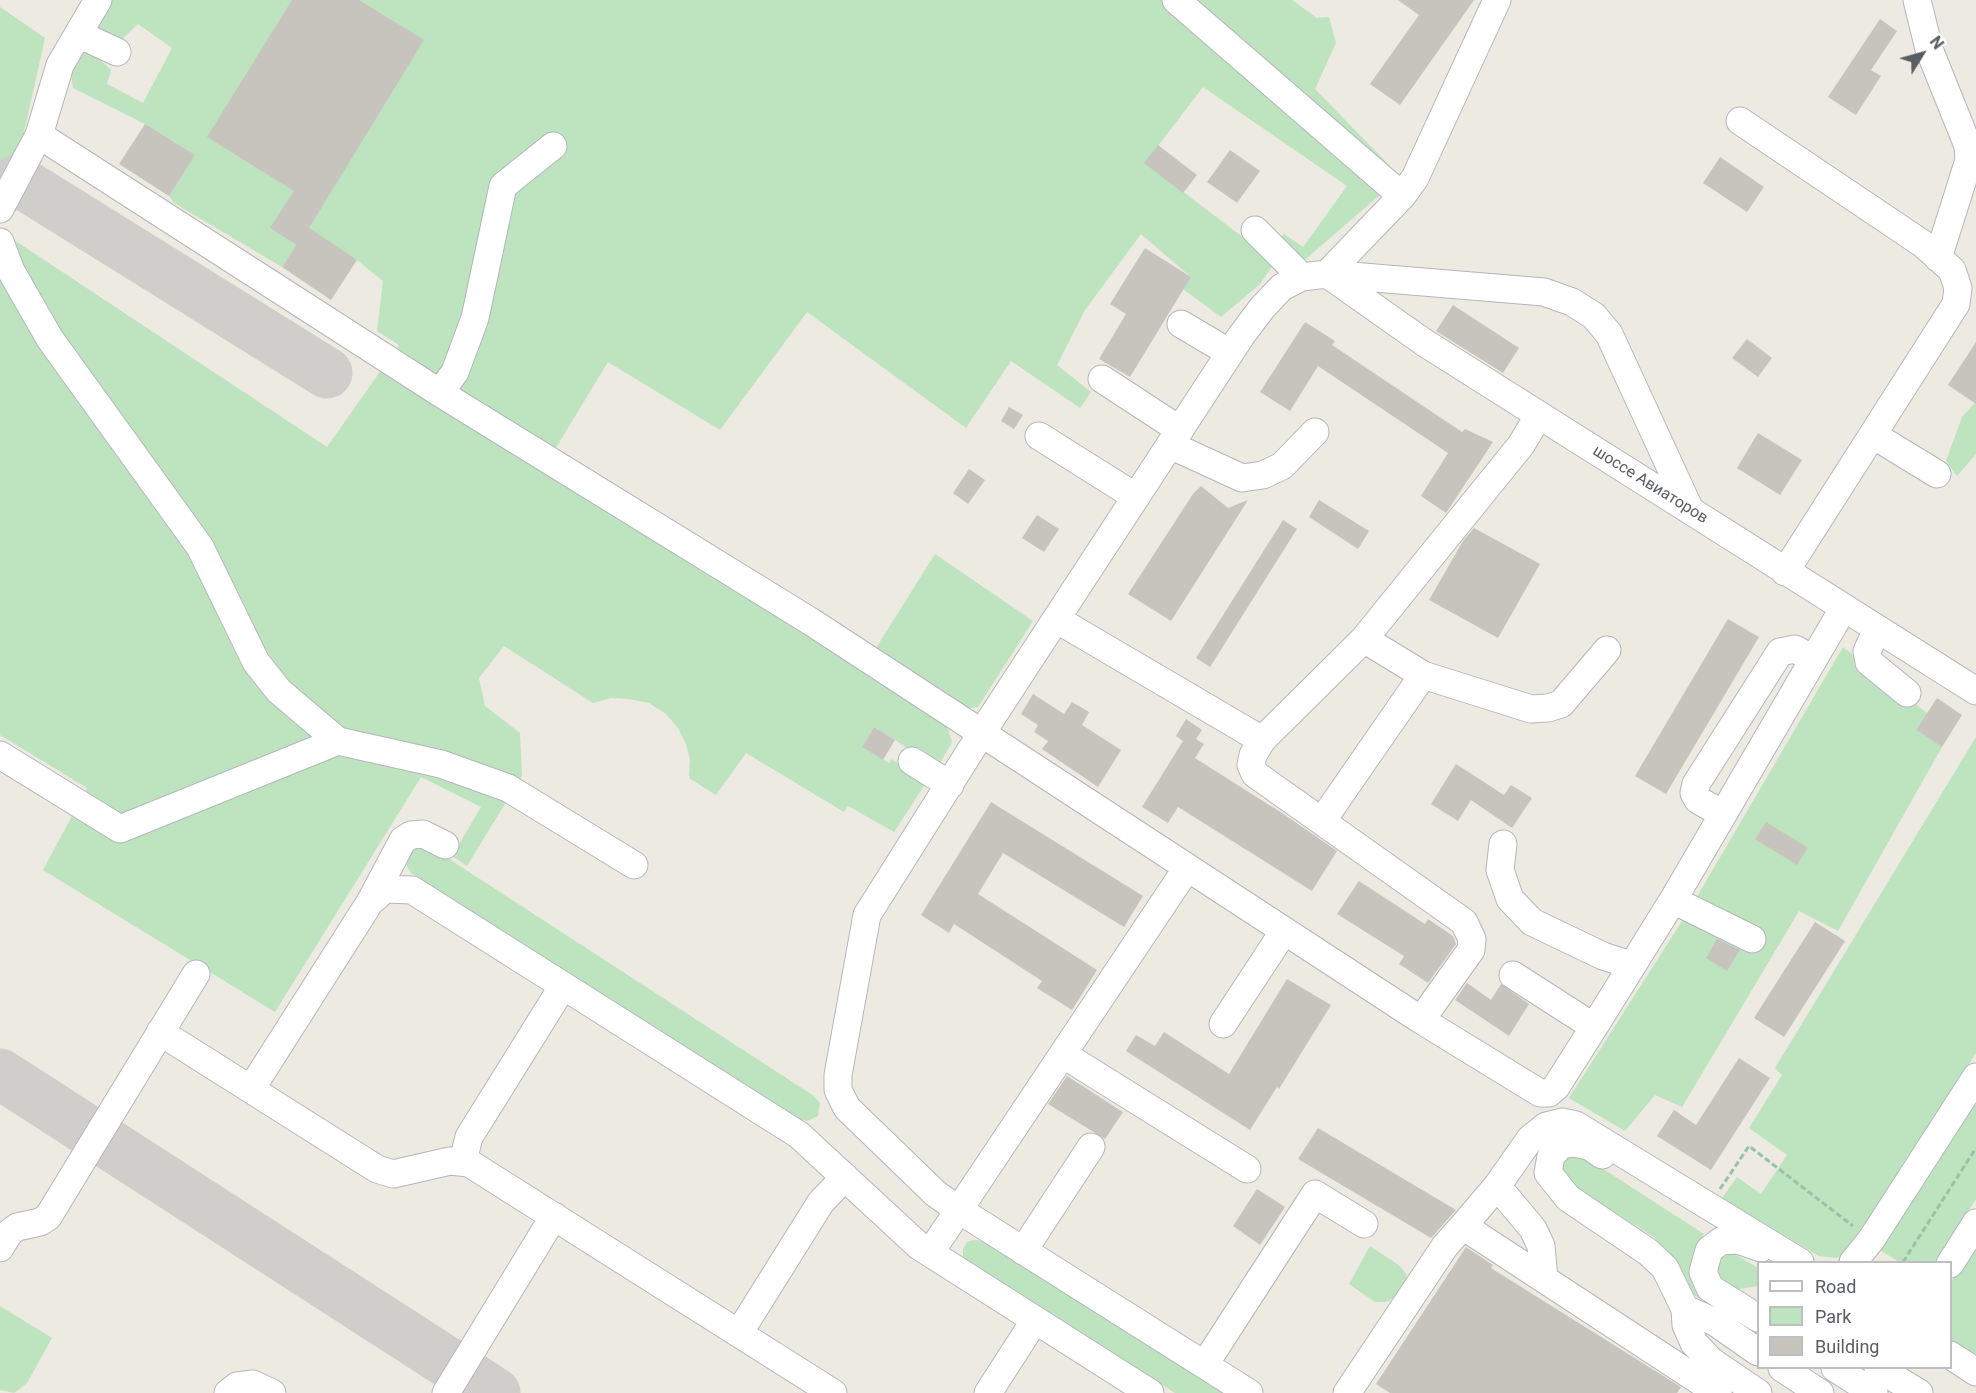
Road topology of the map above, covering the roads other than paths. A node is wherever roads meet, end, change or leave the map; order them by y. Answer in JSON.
{"nodes":[{"id":1,"x":98,"y":0,"type":"edge"},
{"id":2,"x":1176,"y":0,"type":"edge"},
{"id":3,"x":1497,"y":0,"type":"edge"},
{"id":4,"x":1917,"y":0,"type":"edge"},
{"id":5,"x":78,"y":34,"type":"junction"},
{"id":6,"x":117,"y":52,"type":"dead end"},
{"id":7,"x":1740,"y":121,"type":"dead end"},
{"id":8,"x":39,"y":135,"type":"junction"},
{"id":9,"x":553,"y":146,"type":"dead end"},
{"id":10,"x":1402,"y":196,"type":"junction"},
{"id":11,"x":0,"y":209,"type":"edge"},
{"id":12,"x":1255,"y":230,"type":"dead end"},
{"id":13,"x":0,"y":242,"type":"edge"},
{"id":14,"x":1938,"y":258,"type":"junction"},
{"id":15,"x":1314,"y":276,"type":"junction"},
{"id":16,"x":1181,"y":324,"type":"dead end"},
{"id":17,"x":1230,"y":353,"type":"junction"},
{"id":18,"x":1102,"y":380,"type":"dead end"},
{"id":19,"x":440,"y":393,"type":"junction"},
{"id":20,"x":1539,"y":415,"type":"junction"},
{"id":21,"x":1315,"y":432,"type":"dead end"},
{"id":22,"x":1873,"y":435,"type":"junction"},
{"id":23,"x":1039,"y":436,"type":"dead end"},
{"id":24,"x":1175,"y":438,"type":"junction"},
{"id":25,"x":1937,"y":474,"type":"dead end"},
{"id":26,"x":1136,"y":497,"type":"junction"},
{"id":27,"x":1690,"y":510,"type":"junction"},
{"id":28,"x":1785,"y":572,"type":"junction"},
{"id":29,"x":1843,"y":609,"type":"junction"},
{"id":30,"x":1056,"y":619,"type":"junction"},
{"id":31,"x":1877,"y":630,"type":"junction"},
{"id":32,"x":1364,"y":639,"type":"junction"},
{"id":33,"x":1607,"y":650,"type":"dead end"},
{"id":34,"x":1813,"y":659,"type":"junction"},
{"id":35,"x":1423,"y":675,"type":"junction"},
{"id":36,"x":1976,"y":691,"type":"edge"},
{"id":37,"x":1907,"y":693,"type":"dead end"},
{"id":38,"x":981,"y":734,"type":"junction"},
{"id":39,"x":1262,"y":740,"type":"junction"},
{"id":40,"x":338,"y":741,"type":"junction"},
{"id":41,"x":0,"y":755,"type":"edge"},
{"id":42,"x":912,"y":761,"type":"dead end"},
{"id":43,"x":950,"y":785,"type":"junction"},
{"id":44,"x":1723,"y":814,"type":"junction"},
{"id":45,"x":1322,"y":822,"type":"junction"},
{"id":46,"x":1503,"y":844,"type":"dead end"},
{"id":47,"x":445,"y":845,"type":"dead end"},
{"id":48,"x":634,"y":866,"type":"dead end"},
{"id":49,"x":1187,"y":868,"type":"junction"},
{"id":50,"x":1673,"y":900,"type":"junction"},
{"id":51,"x":370,"y":902,"type":"junction"},
{"id":52,"x":1284,"y":931,"type":"junction"},
{"id":53,"x":1752,"y":939,"type":"dead end"},
{"id":54,"x":1631,"y":965,"type":"junction"},
{"id":55,"x":196,"y":974,"type":"dead end"},
{"id":56,"x":1513,"y":975,"type":"dead end"},
{"id":57,"x":563,"y":986,"type":"junction"},
{"id":58,"x":1421,"y":1020,"type":"junction"},
{"id":59,"x":1223,"y":1024,"type":"dead end"},
{"id":60,"x":1594,"y":1027,"type":"junction"},
{"id":61,"x":160,"y":1032,"type":"junction"},
{"id":62,"x":1064,"y":1055,"type":"junction"},
{"id":63,"x":1976,"y":1077,"type":"edge"},
{"id":64,"x":251,"y":1089,"type":"junction"},
{"id":65,"x":1091,"y":1147,"type":"dead end"},
{"id":66,"x":463,"y":1161,"type":"junction"},
{"id":67,"x":1247,"y":1169,"type":"dead end"},
{"id":68,"x":845,"y":1177,"type":"junction"},
{"id":69,"x":1497,"y":1186,"type":"junction"},
{"id":70,"x":959,"y":1210,"type":"junction"},
{"id":71,"x":554,"y":1216,"type":"junction"},
{"id":72,"x":1976,"y":1223,"type":"edge"},
{"id":73,"x":1364,"y":1224,"type":"dead end"},
{"id":74,"x":1463,"y":1226,"type":"junction"},
{"id":75,"x":1738,"y":1240,"type":"junction"},
{"id":76,"x":0,"y":1248,"type":"edge"},
{"id":77,"x":1023,"y":1251,"type":"junction"},
{"id":78,"x":930,"y":1253,"type":"junction"},
{"id":79,"x":1768,"y":1261,"type":"edge"},
{"id":80,"x":1783,"y":1261,"type":"edge"},
{"id":81,"x":1797,"y":1261,"type":"edge"},
{"id":82,"x":1855,"y":1261,"type":"edge"},
{"id":83,"x":1952,"y":1261,"type":"edge"},
{"id":84,"x":1544,"y":1279,"type":"junction"},
{"id":85,"x":1747,"y":1306,"type":"edge"},
{"id":86,"x":1685,"y":1309,"type":"junction"},
{"id":87,"x":1035,"y":1320,"type":"junction"},
{"id":88,"x":739,"y":1333,"type":"junction"},
{"id":89,"x":1757,"y":1351,"type":"edge"},
{"id":90,"x":1952,"y":1356,"type":"edge"},
{"id":91,"x":1205,"y":1365,"type":"junction"},
{"id":92,"x":1784,"y":1369,"type":"edge"},
{"id":93,"x":1837,"y":1369,"type":"edge"},
{"id":94,"x":1880,"y":1369,"type":"edge"},
{"id":95,"x":1976,"y":1372,"type":"edge"},
{"id":96,"x":228,"y":1393,"type":"edge"},
{"id":97,"x":272,"y":1393,"type":"edge"},
{"id":98,"x":446,"y":1393,"type":"edge"},
{"id":99,"x":833,"y":1393,"type":"edge"},
{"id":100,"x":988,"y":1393,"type":"edge"},
{"id":101,"x":1150,"y":1393,"type":"edge"},
{"id":102,"x":1249,"y":1393,"type":"edge"},
{"id":103,"x":1347,"y":1393,"type":"edge"},
{"id":104,"x":1718,"y":1393,"type":"edge"},
{"id":105,"x":1758,"y":1393,"type":"edge"},
{"id":106,"x":1820,"y":1393,"type":"edge"},
{"id":107,"x":1874,"y":1393,"type":"edge"},
{"id":108,"x":1920,"y":1393,"type":"edge"}],
"edges":[{"from":1,"to":5,"type":"street"},
{"from":2,"to":10,"type":"street"},
{"from":3,"to":10,"type":"street"},
{"from":4,"to":14,"type":"street"},
{"from":5,"to":6,"type":"street"},
{"from":5,"to":8,"type":"street"},
{"from":7,"to":14,"type":"street"},
{"from":8,"to":11,"type":"street"},
{"from":8,"to":19,"type":"street"},
{"from":9,"to":19,"type":"street"},
{"from":10,"to":15,"type":"street"},
{"from":12,"to":15,"type":"street","name":"шоссе Авиаторов"},
{"from":13,"to":40,"type":"street"},
{"from":14,"to":22,"type":"street"},
{"from":15,"to":17,"type":"street"},
{"from":15,"to":20,"type":"street","name":"шоссе Авиаторов"},
{"from":15,"to":27,"type":"street"},
{"from":16,"to":17,"type":"street"},
{"from":17,"to":24,"type":"street"},
{"from":18,"to":24,"type":"street"},
{"from":19,"to":38,"type":"street"},
{"from":20,"to":27,"type":"street","name":"шоссе Авиаторов"},
{"from":20,"to":32,"type":"street"},
{"from":21,"to":24,"type":"street"},
{"from":22,"to":25,"type":"street"},
{"from":22,"to":28,"type":"street"},
{"from":23,"to":26,"type":"street"},
{"from":24,"to":26,"type":"street"},
{"from":26,"to":30,"type":"street"},
{"from":27,"to":28,"type":"street","name":"шоссе Авиаторов"},
{"from":28,"to":29,"type":"street","name":"шоссе Авиаторов"},
{"from":29,"to":31,"type":"street","name":"шоссе Авиаторов"},
{"from":29,"to":34,"type":"street"},
{"from":30,"to":38,"type":"street"},
{"from":30,"to":39,"type":"street"},
{"from":31,"to":36,"type":"street","name":"шоссе Авиаторов"},
{"from":31,"to":37,"type":"street"},
{"from":32,"to":35,"type":"street"},
{"from":32,"to":39,"type":"street"},
{"from":33,"to":35,"type":"street"},
{"from":34,"to":44,"type":"street"},
{"from":34,"to":44,"type":"street"},
{"from":35,"to":45,"type":"street"},
{"from":38,"to":43,"type":"street"},
{"from":38,"to":49,"type":"street"},
{"from":39,"to":45,"type":"street"},
{"from":40,"to":41,"type":"street"},
{"from":40,"to":48,"type":"street"},
{"from":42,"to":43,"type":"street"},
{"from":43,"to":70,"type":"street"},
{"from":44,"to":50,"type":"street"},
{"from":45,"to":58,"type":"street"},
{"from":46,"to":54,"type":"street"},
{"from":47,"to":51,"type":"street"},
{"from":49,"to":52,"type":"street"},
{"from":49,"to":62,"type":"street"},
{"from":50,"to":53,"type":"street"},
{"from":50,"to":54,"type":"street"},
{"from":51,"to":57,"type":"street"},
{"from":51,"to":64,"type":"street"},
{"from":52,"to":58,"type":"street"},
{"from":52,"to":59,"type":"street"},
{"from":54,"to":60,"type":"street"},
{"from":55,"to":61,"type":"street"},
{"from":56,"to":60,"type":"street"},
{"from":57,"to":66,"type":"street"},
{"from":57,"to":68,"type":"street"},
{"from":58,"to":60,"type":"street"},
{"from":61,"to":64,"type":"street"},
{"from":61,"to":76,"type":"street"},
{"from":62,"to":67,"type":"street"},
{"from":62,"to":70,"type":"street"},
{"from":63,"to":82,"type":"street"},
{"from":64,"to":66,"type":"street"},
{"from":65,"to":77,"type":"street"},
{"from":66,"to":71,"type":"street"},
{"from":68,"to":78,"type":"street"},
{"from":68,"to":88,"type":"street"},
{"from":69,"to":74,"type":"street"},
{"from":69,"to":81,"type":"street"},
{"from":69,"to":84,"type":"street"},
{"from":70,"to":77,"type":"street"},
{"from":70,"to":78,"type":"street"},
{"from":71,"to":88,"type":"street"},
{"from":71,"to":98,"type":"street"},
{"from":72,"to":83,"type":"street"},
{"from":73,"to":91,"type":"street"},
{"from":74,"to":84,"type":"street"},
{"from":74,"to":103,"type":"street"},
{"from":75,"to":79,"type":"street"},
{"from":75,"to":80,"type":"street"},
{"from":75,"to":85,"type":"street"},
{"from":75,"to":86,"type":"street"},
{"from":77,"to":91,"type":"street"},
{"from":78,"to":87,"type":"street"},
{"from":84,"to":104,"type":"street"},
{"from":86,"to":89,"type":"street"},
{"from":86,"to":105,"type":"street"},
{"from":87,"to":100,"type":"street"},
{"from":87,"to":101,"type":"street"},
{"from":88,"to":99,"type":"street"},
{"from":90,"to":95,"type":"street"},
{"from":91,"to":102,"type":"street"},
{"from":92,"to":106,"type":"street"},
{"from":93,"to":107,"type":"street"},
{"from":94,"to":108,"type":"street"},
{"from":96,"to":97,"type":"street"}]}
